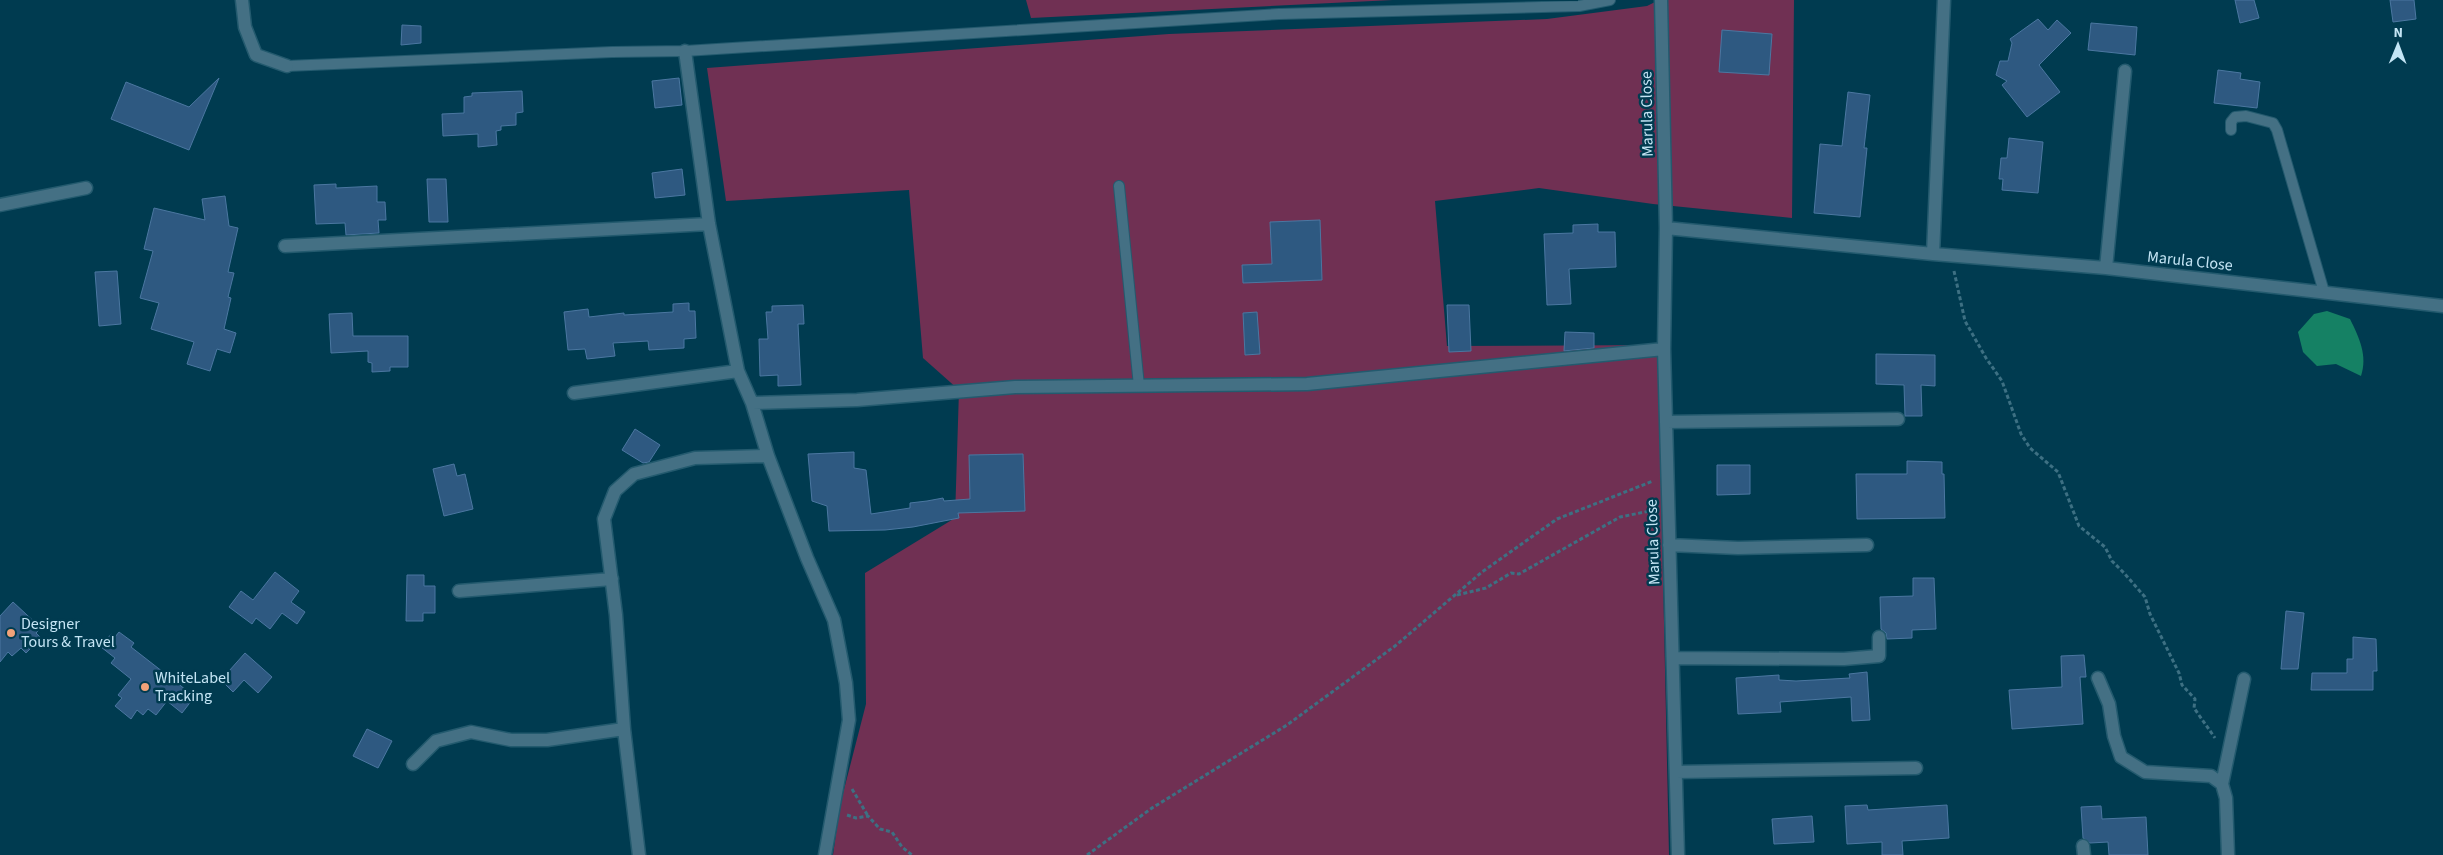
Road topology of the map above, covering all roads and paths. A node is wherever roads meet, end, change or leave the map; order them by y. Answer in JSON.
{"nodes":[{"id":1,"x":242,"y":0,"type":"edge"},
{"id":2,"x":1610,"y":0,"type":"edge"},
{"id":3,"x":1661,"y":0,"type":"edge"},
{"id":4,"x":1944,"y":0,"type":"edge"},
{"id":5,"x":685,"y":51,"type":"junction"},
{"id":6,"x":287,"y":66,"type":"joint"},
{"id":7,"x":2125,"y":71,"type":"dead end"},
{"id":8,"x":2231,"y":130,"type":"dead end"},
{"id":9,"x":1119,"y":186,"type":"dead end"},
{"id":10,"x":86,"y":188,"type":"dead end"},
{"id":11,"x":0,"y":205,"type":"edge"},
{"id":12,"x":708,"y":224,"type":"junction"},
{"id":13,"x":1666,"y":228,"type":"junction"},
{"id":14,"x":284,"y":246,"type":"dead end"},
{"id":15,"x":1933,"y":254,"type":"junction"},
{"id":16,"x":1949,"y":255,"type":"junction"},
{"id":17,"x":2106,"y":268,"type":"junction"},
{"id":18,"x":2324,"y":292,"type":"junction"},
{"id":19,"x":2443,"y":306,"type":"edge"},
{"id":20,"x":1664,"y":349,"type":"junction"},
{"id":21,"x":738,"y":371,"type":"junction"},
{"id":22,"x":1139,"y":386,"type":"junction"},
{"id":23,"x":574,"y":393,"type":"dead end"},
{"id":24,"x":752,"y":403,"type":"junction"},
{"id":25,"x":1898,"y":419,"type":"dead end"},
{"id":26,"x":1666,"y":422,"type":"junction"},
{"id":27,"x":768,"y":456,"type":"junction"},
{"id":28,"x":1667,"y":476,"type":"junction"},
{"id":29,"x":1668,"y":508,"type":"junction"},
{"id":30,"x":1669,"y":545,"type":"junction"},
{"id":31,"x":1867,"y":545,"type":"dead end"},
{"id":32,"x":612,"y":579,"type":"junction"},
{"id":33,"x":460,"y":592,"type":"dead end"},
{"id":34,"x":1454,"y":596,"type":"junction"},
{"id":35,"x":1879,"y":637,"type":"dead end"},
{"id":36,"x":1673,"y":658,"type":"junction"},
{"id":37,"x":2098,"y":678,"type":"dead end"},
{"id":38,"x":2244,"y":679,"type":"dead end"},
{"id":39,"x":624,"y":729,"type":"junction"},
{"id":40,"x":2216,"y":742,"type":"dead end"},
{"id":41,"x":412,"y":764,"type":"dead end"},
{"id":42,"x":1916,"y":768,"type":"dead end"},
{"id":43,"x":841,"y":769,"type":"junction"},
{"id":44,"x":1676,"y":772,"type":"junction"},
{"id":45,"x":2222,"y":784,"type":"junction"},
{"id":46,"x":834,"y":810,"type":"junction"},
{"id":47,"x":868,"y":816,"type":"junction"},
{"id":48,"x":639,"y":855,"type":"edge"},
{"id":49,"x":825,"y":855,"type":"edge"},
{"id":50,"x":912,"y":855,"type":"edge"},
{"id":51,"x":1087,"y":855,"type":"edge"},
{"id":52,"x":1678,"y":855,"type":"edge"},
{"id":53,"x":2228,"y":855,"type":"edge"}],
"edges":[{"from":1,"to":6,"type":"street"},
{"from":2,"to":5,"type":"lane"},
{"from":3,"to":13,"type":"street","name":"Marula Close"},
{"from":4,"to":15,"type":"street"},
{"from":5,"to":6,"type":"lane"},
{"from":5,"to":12,"type":"street"},
{"from":7,"to":17,"type":"street"},
{"from":8,"to":18,"type":"lane"},
{"from":9,"to":22,"type":"lane"},
{"from":10,"to":11,"type":"street"},
{"from":12,"to":14,"type":"street"},
{"from":12,"to":21,"type":"street"},
{"from":13,"to":15,"type":"street","name":"Marula Close"},
{"from":13,"to":20,"type":"street","name":"Marula Close"},
{"from":15,"to":16,"type":"street","name":"Marula Close"},
{"from":16,"to":17,"type":"street","name":"Marula Close"},
{"from":16,"to":40,"type":"path"},
{"from":17,"to":18,"type":"street","name":"Marula Close"},
{"from":18,"to":19,"type":"street","name":"Marula Close"},
{"from":20,"to":22,"type":"street"},
{"from":20,"to":26,"type":"street","name":"Marula Close"},
{"from":21,"to":23,"type":"street"},
{"from":21,"to":24,"type":"street"},
{"from":22,"to":24,"type":"street"},
{"from":24,"to":27,"type":"street"},
{"from":25,"to":26,"type":"street"},
{"from":26,"to":28,"type":"street","name":"Marula Close"},
{"from":27,"to":32,"type":"street"},
{"from":27,"to":43,"type":"street"},
{"from":28,"to":29,"type":"street","name":"Marula Close"},
{"from":28,"to":34,"type":"path"},
{"from":29,"to":30,"type":"street","name":"Marula Close"},
{"from":29,"to":34,"type":"path"},
{"from":30,"to":31,"type":"street"},
{"from":30,"to":36,"type":"street","name":"Marula Close"},
{"from":32,"to":33,"type":"street"},
{"from":32,"to":39,"type":"street"},
{"from":34,"to":51,"type":"path"},
{"from":35,"to":36,"type":"street"},
{"from":36,"to":44,"type":"street","name":"Marula Close"},
{"from":37,"to":45,"type":"street"},
{"from":38,"to":45,"type":"street"},
{"from":39,"to":41,"type":"street"},
{"from":39,"to":48,"type":"street"},
{"from":42,"to":44,"type":"street"},
{"from":43,"to":46,"type":"street"},
{"from":43,"to":47,"type":"path"},
{"from":44,"to":52,"type":"street","name":"Marula Close"},
{"from":45,"to":53,"type":"street"},
{"from":46,"to":47,"type":"path"},
{"from":46,"to":49,"type":"street"},
{"from":47,"to":50,"type":"path"}]}
